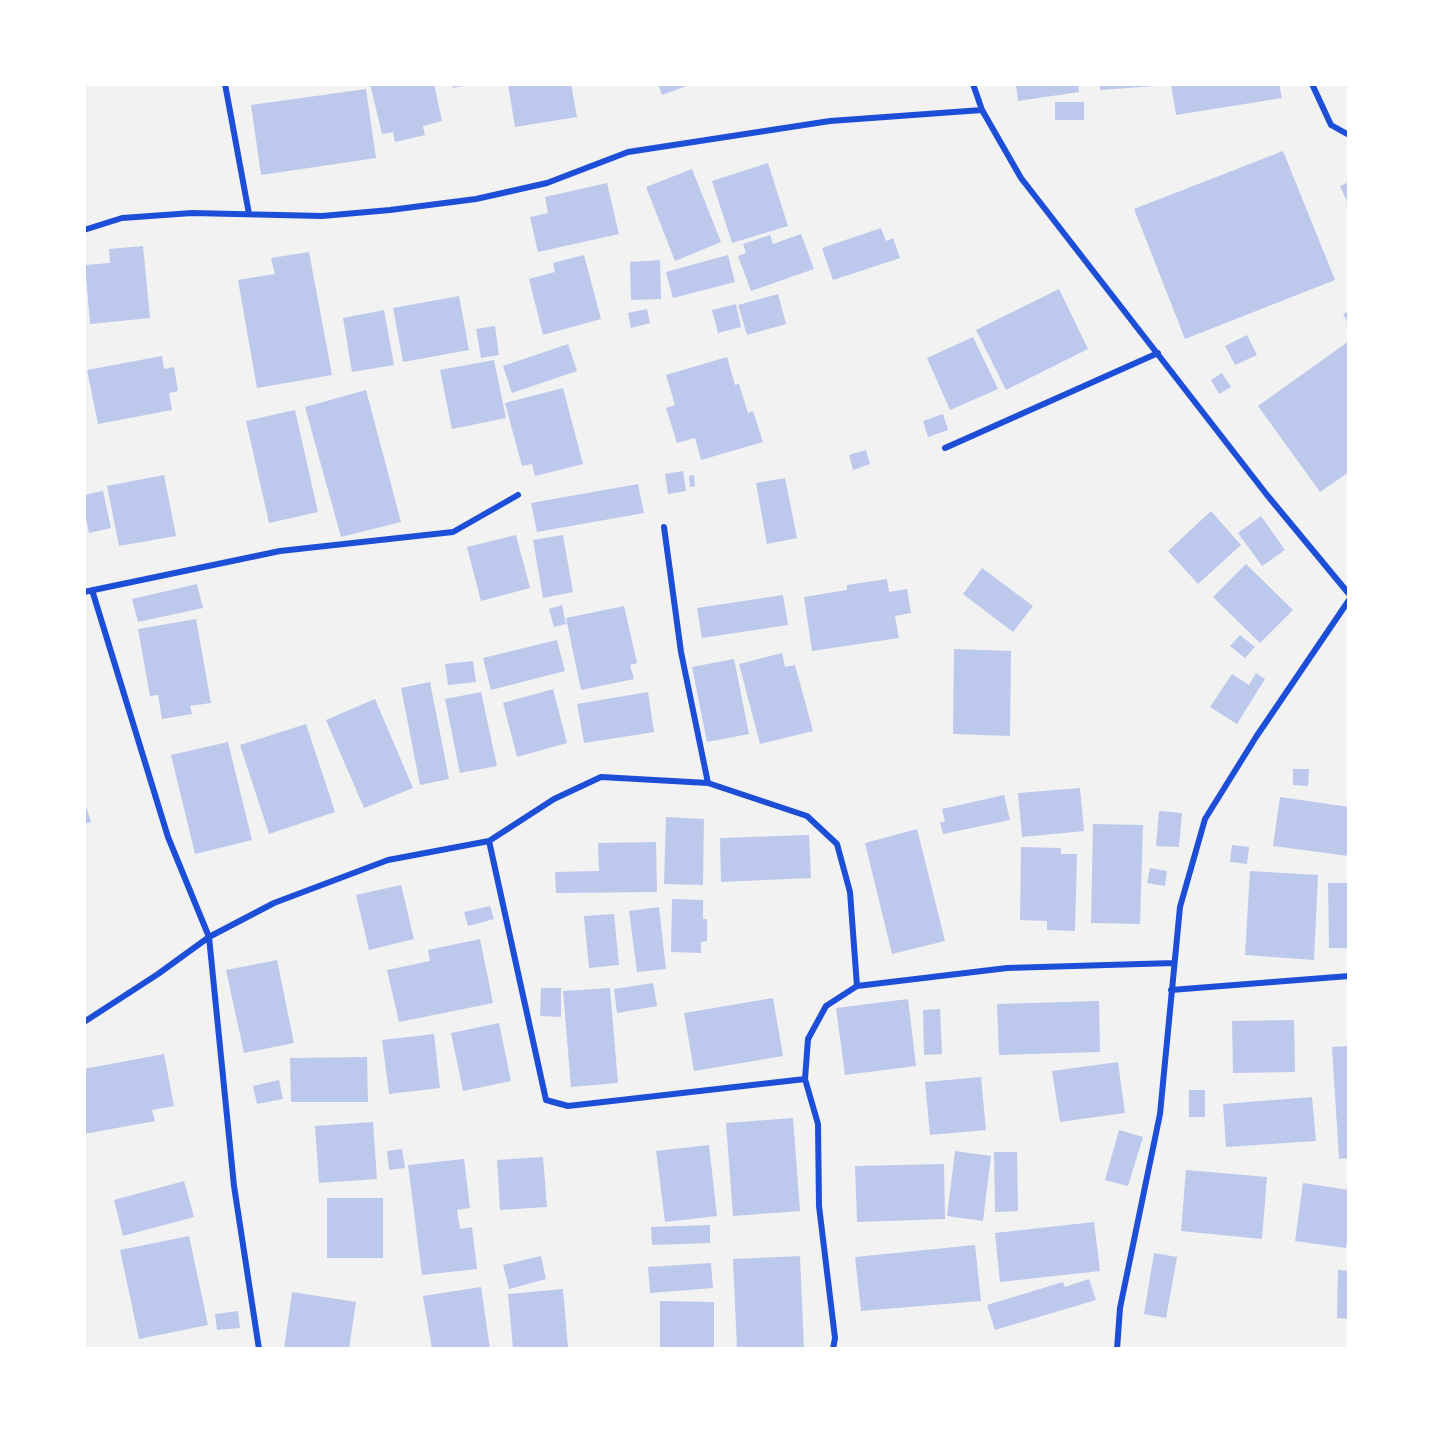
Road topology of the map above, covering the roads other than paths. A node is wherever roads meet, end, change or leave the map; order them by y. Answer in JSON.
{"nodes":[{"id":1,"x":225,"y":84,"type":"edge"},
{"id":2,"x":973,"y":84,"type":"edge"},
{"id":3,"x":1312,"y":84,"type":"edge"},
{"id":4,"x":982,"y":110,"type":"junction"},
{"id":5,"x":1349,"y":135,"type":"edge"},
{"id":6,"x":249,"y":214,"type":"junction"},
{"id":7,"x":84,"y":230,"type":"edge"},
{"id":8,"x":1158,"y":353,"type":"junction"},
{"id":9,"x":945,"y":448,"type":"dead end"},
{"id":10,"x":518,"y":495,"type":"dead end"},
{"id":11,"x":664,"y":527,"type":"dead end"},
{"id":12,"x":92,"y":590,"type":"junction"},
{"id":13,"x":84,"y":592,"type":"edge"},
{"id":14,"x":1349,"y":594,"type":"edge"},
{"id":15,"x":1349,"y":600,"type":"edge"},
{"id":16,"x":708,"y":783,"type":"junction"},
{"id":17,"x":489,"y":841,"type":"junction"},
{"id":18,"x":209,"y":937,"type":"junction"},
{"id":19,"x":1174,"y":963,"type":"junction"},
{"id":20,"x":1349,"y":976,"type":"edge"},
{"id":21,"x":857,"y":986,"type":"junction"},
{"id":22,"x":1171,"y":990,"type":"junction"},
{"id":23,"x":84,"y":1022,"type":"edge"},
{"id":24,"x":805,"y":1079,"type":"junction"},
{"id":25,"x":259,"y":1349,"type":"edge"},
{"id":26,"x":833,"y":1349,"type":"edge"},
{"id":27,"x":1117,"y":1349,"type":"edge"}],
"edges":[{"from":1,"to":6,"type":"street"},
{"from":2,"to":4,"type":"street"},
{"from":3,"to":5,"type":"street"},
{"from":4,"to":6,"type":"street"},
{"from":4,"to":8,"type":"street"},
{"from":6,"to":7,"type":"street"},
{"from":8,"to":9,"type":"street"},
{"from":8,"to":14,"type":"street"},
{"from":10,"to":12,"type":"street"},
{"from":11,"to":16,"type":"street"},
{"from":12,"to":13,"type":"street"},
{"from":12,"to":18,"type":"street"},
{"from":15,"to":19,"type":"street"},
{"from":16,"to":17,"type":"street"},
{"from":16,"to":21,"type":"street"},
{"from":17,"to":18,"type":"street"},
{"from":17,"to":24,"type":"street"},
{"from":18,"to":23,"type":"street"},
{"from":18,"to":25,"type":"street"},
{"from":19,"to":21,"type":"street"},
{"from":19,"to":22,"type":"street"},
{"from":20,"to":22,"type":"street"},
{"from":21,"to":24,"type":"street"},
{"from":22,"to":27,"type":"street"},
{"from":24,"to":26,"type":"street"}]}
